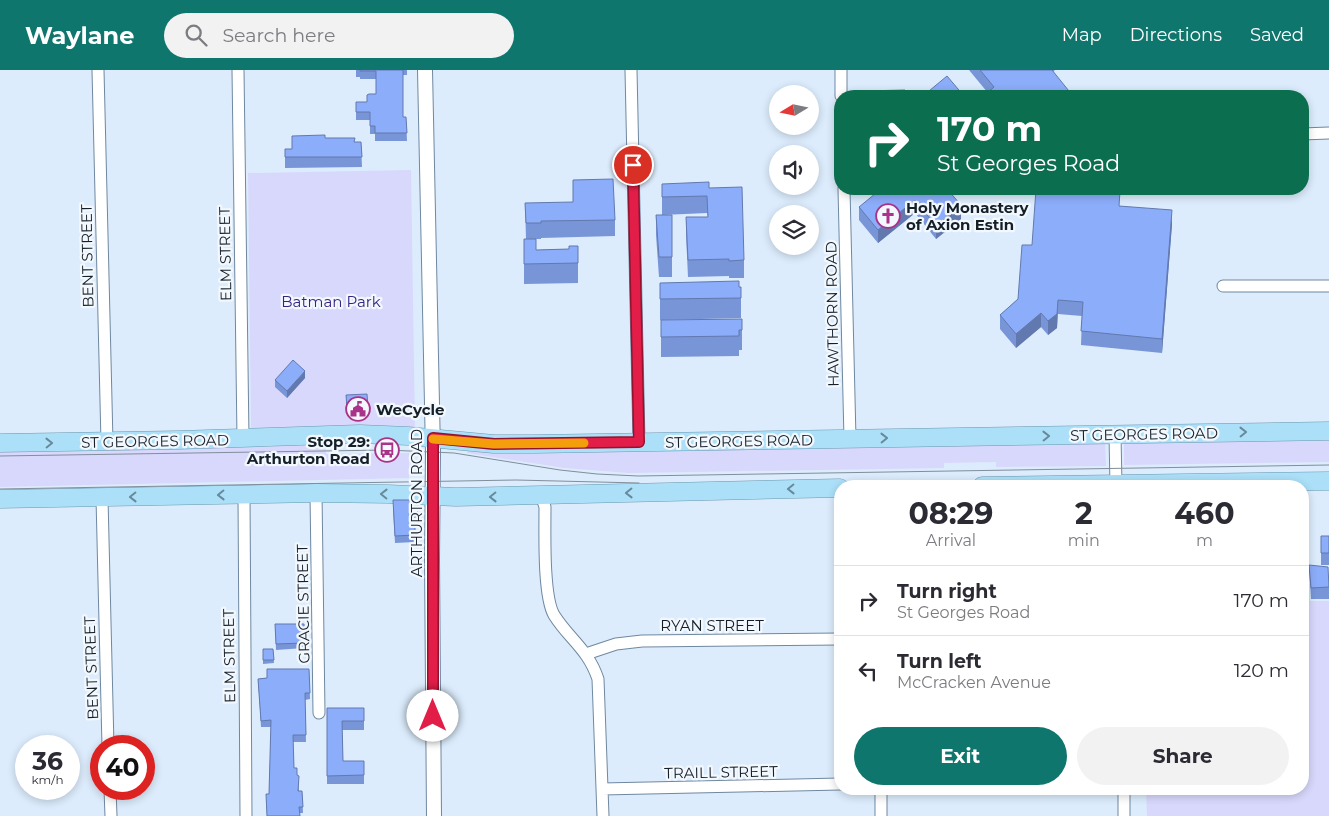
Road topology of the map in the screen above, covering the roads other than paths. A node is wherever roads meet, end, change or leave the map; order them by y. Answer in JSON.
{"nodes":[{"id":1,"x":98,"y":70,"type":"edge"},
{"id":2,"x":238,"y":70,"type":"edge"},
{"id":3,"x":425,"y":70,"type":"edge"},
{"id":4,"x":631,"y":70,"type":"edge"},
{"id":5,"x":841,"y":70,"type":"edge"},
{"id":6,"x":841,"y":90,"type":"edge"},
{"id":7,"x":1329,"y":133,"type":"edge"},
{"id":8,"x":1309,"y":134,"type":"edge"},
{"id":9,"x":844,"y":195,"type":"edge"},
{"id":10,"x":1223,"y":286,"type":"dead end"},
{"id":11,"x":1329,"y":286,"type":"edge"},
{"id":12,"x":1329,"y":431,"type":"edge"},
{"id":13,"x":1115,"y":435,"type":"junction"},
{"id":14,"x":243,"y":438,"type":"junction"},
{"id":15,"x":433,"y":438,"type":"junction"},
{"id":16,"x":850,"y":439,"type":"junction"},
{"id":17,"x":107,"y":442,"type":"junction"},
{"id":18,"x":639,"y":442,"type":"junction"},
{"id":19,"x":0,"y":443,"type":"edge"},
{"id":20,"x":1116,"y":480,"type":"edge"},
{"id":21,"x":1309,"y":481,"type":"edge"},
{"id":22,"x":1329,"y":481,"type":"edge"},
{"id":23,"x":834,"y":488,"type":"edge"},
{"id":24,"x":316,"y":493,"type":"junction"},
{"id":25,"x":244,"y":495,"type":"junction"},
{"id":26,"x":541,"y":495,"type":"junction"},
{"id":27,"x":432,"y":496,"type":"junction"},
{"id":28,"x":102,"y":498,"type":"junction"},
{"id":29,"x":0,"y":499,"type":"edge"},
{"id":30,"x":834,"y":639,"type":"edge"},
{"id":31,"x":586,"y":654,"type":"junction"},
{"id":32,"x":319,"y":713,"type":"dead end"},
{"id":33,"x":108,"y":735,"type":"edge"},
{"id":34,"x":834,"y":784,"type":"edge"},
{"id":35,"x":602,"y":789,"type":"junction"},
{"id":36,"x":881,"y":795,"type":"edge"},
{"id":37,"x":1124,"y":795,"type":"edge"},
{"id":38,"x":110,"y":800,"type":"edge"},
{"id":39,"x":111,"y":816,"type":"edge"},
{"id":40,"x":246,"y":816,"type":"edge"},
{"id":41,"x":434,"y":816,"type":"edge"},
{"id":42,"x":603,"y":816,"type":"edge"},
{"id":43,"x":881,"y":816,"type":"edge"},
{"id":44,"x":1124,"y":816,"type":"edge"}],
"edges":[{"from":1,"to":17,"type":"street","name":"BENT STREET"},
{"from":2,"to":14,"type":"street","name":"ELM STREET"},
{"from":3,"to":15,"type":"street","name":"ARTHURTON ROAD"},
{"from":4,"to":18,"type":"street"},
{"from":5,"to":6,"type":"street"},
{"from":7,"to":8,"type":"street"},
{"from":9,"to":16,"type":"street","name":"HAWTHORN ROAD"},
{"from":10,"to":11,"type":"street"},
{"from":13,"to":12,"type":"highway","name":"ST GEORGES ROAD","one_way":true},
{"from":16,"to":13,"type":"highway","name":"ST GEORGES ROAD","one_way":true},
{"from":13,"to":20,"type":"street"},
{"from":14,"to":15,"type":"highway","name":"ST GEORGES ROAD"},
{"from":14,"to":17,"type":"highway","name":"ST GEORGES ROAD"},
{"from":15,"to":18,"type":"highway","name":"ST GEORGES ROAD"},
{"from":15,"to":27,"type":"street","name":"ARTHURTON ROAD"},
{"from":16,"to":18,"type":"highway","name":"ST GEORGES ROAD"},
{"from":19,"to":17,"type":"highway","name":"ST GEORGES ROAD","one_way":true},
{"from":21,"to":22,"type":"highway"},
{"from":23,"to":26,"type":"highway","one_way":true},
{"from":24,"to":25,"type":"highway"},
{"from":27,"to":24,"type":"highway","one_way":true},
{"from":24,"to":32,"type":"street","name":"GRACIE STREET"},
{"from":25,"to":28,"type":"highway","one_way":true},
{"from":25,"to":40,"type":"street","name":"ELM STREET"},
{"from":26,"to":27,"type":"highway","one_way":true},
{"from":26,"to":31,"type":"street"},
{"from":27,"to":41,"type":"street","name":"ARTHURTON ROAD"},
{"from":28,"to":29,"type":"highway"},
{"from":28,"to":33,"type":"street","name":"BENT STREET"},
{"from":30,"to":31,"type":"street","name":"RYAN STREET"},
{"from":31,"to":35,"type":"street"},
{"from":34,"to":35,"type":"street","name":"TRAILL STREET"},
{"from":35,"to":42,"type":"street"},
{"from":36,"to":43,"type":"street"},
{"from":37,"to":44,"type":"street"},
{"from":38,"to":39,"type":"street"}]}
